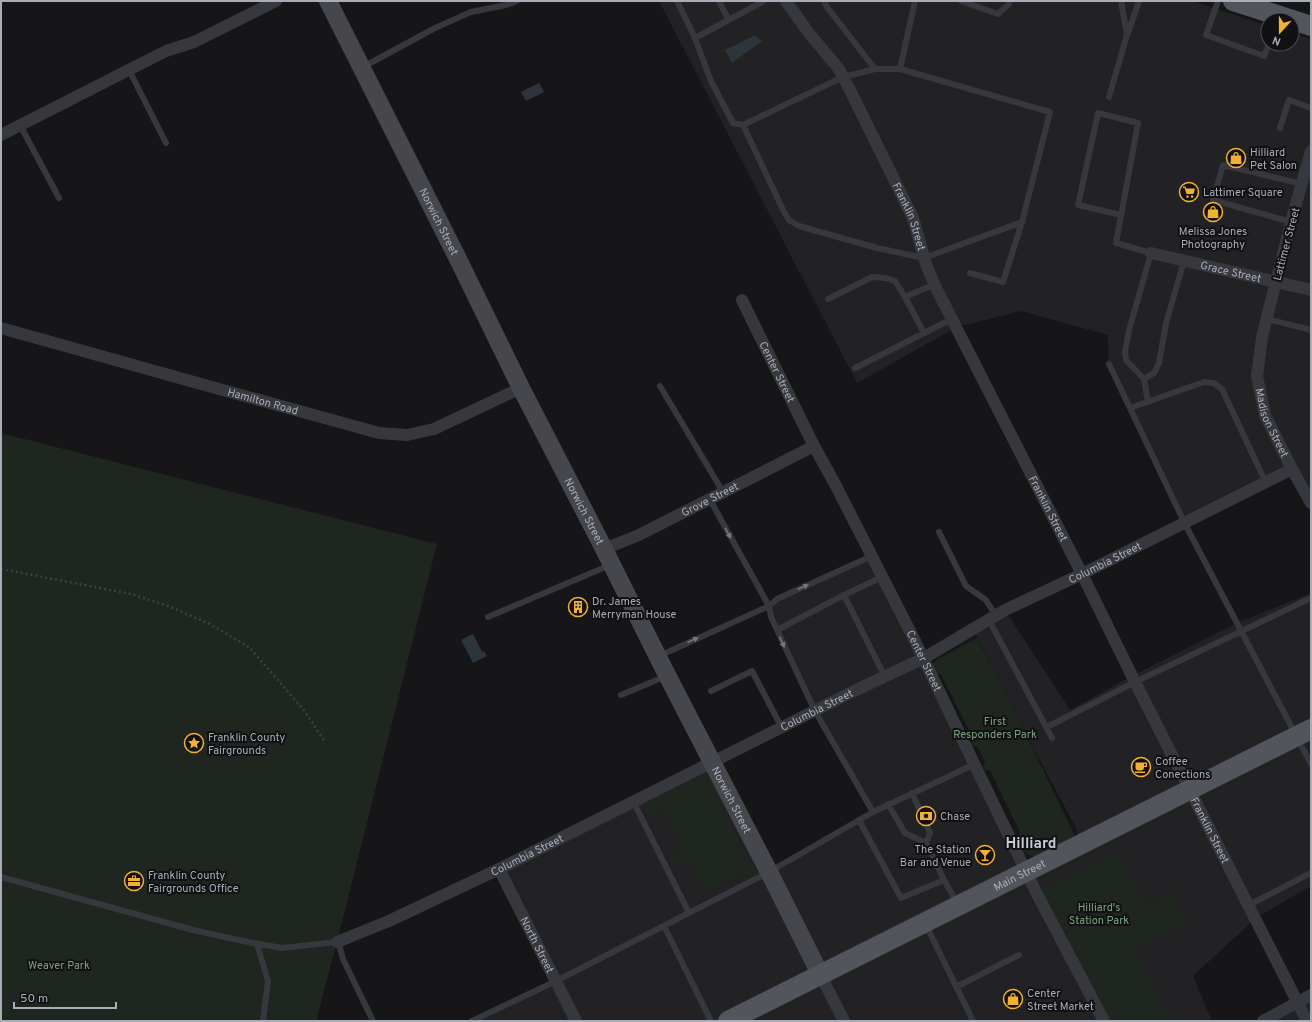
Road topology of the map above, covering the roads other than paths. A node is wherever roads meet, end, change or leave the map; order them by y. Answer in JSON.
{"nodes":[{"id":1,"x":276,"y":1,"type":"edge"},
{"id":2,"x":328,"y":1,"type":"edge"},
{"id":3,"x":517,"y":1,"type":"edge"},
{"id":4,"x":677,"y":1,"type":"edge"},
{"id":5,"x":719,"y":1,"type":"edge"},
{"id":6,"x":764,"y":1,"type":"edge"},
{"id":7,"x":786,"y":1,"type":"edge"},
{"id":8,"x":824,"y":1,"type":"edge"},
{"id":9,"x":915,"y":1,"type":"edge"},
{"id":10,"x":960,"y":1,"type":"edge"},
{"id":11,"x":1010,"y":1,"type":"edge"},
{"id":12,"x":1121,"y":1,"type":"edge"},
{"id":13,"x":1139,"y":1,"type":"edge"},
{"id":14,"x":1218,"y":1,"type":"edge"},
{"id":15,"x":1233,"y":1,"type":"edge"},
{"id":16,"x":756,"y":3,"type":"edge"},
{"id":17,"x":1263,"y":12,"type":"edge"},
{"id":18,"x":728,"y":19,"type":"junction"},
{"id":19,"x":1300,"y":23,"type":"edge"},
{"id":20,"x":1311,"y":26,"type":"edge"},
{"id":21,"x":1127,"y":35,"type":"junction"},
{"id":22,"x":695,"y":38,"type":"junction"},
{"id":23,"x":1265,"y":52,"type":"edge"},
{"id":24,"x":362,"y":68,"type":"junction"},
{"id":25,"x":874,"y":69,"type":"junction"},
{"id":26,"x":900,"y":69,"type":"junction"},
{"id":27,"x":129,"y":70,"type":"junction"},
{"id":28,"x":843,"y":77,"type":"junction"},
{"id":29,"x":1109,"y":97,"type":"dead end"},
{"id":30,"x":1311,"y":108,"type":"edge"},
{"id":31,"x":20,"y":125,"type":"junction"},
{"id":32,"x":743,"y":125,"type":"junction"},
{"id":33,"x":1280,"y":128,"type":"dead end"},
{"id":34,"x":1,"y":135,"type":"edge"},
{"id":35,"x":166,"y":143,"type":"dead end"},
{"id":36,"x":1311,"y":151,"type":"edge"},
{"id":37,"x":1302,"y":184,"type":"junction"},
{"id":38,"x":59,"y":198,"type":"dead end"},
{"id":39,"x":1122,"y":215,"type":"junction"},
{"id":40,"x":1022,"y":222,"type":"junction"},
{"id":41,"x":1292,"y":222,"type":"junction"},
{"id":42,"x":1151,"y":253,"type":"junction"},
{"id":43,"x":924,"y":258,"type":"junction"},
{"id":44,"x":1184,"y":260,"type":"junction"},
{"id":45,"x":970,"y":273,"type":"dead end"},
{"id":46,"x":1276,"y":281,"type":"junction"},
{"id":47,"x":935,"y":284,"type":"junction"},
{"id":48,"x":1311,"y":290,"type":"edge"},
{"id":49,"x":905,"y":297,"type":"junction"},
{"id":50,"x":828,"y":299,"type":"dead end"},
{"id":51,"x":742,"y":300,"type":"dead end"},
{"id":52,"x":952,"y":319,"type":"junction"},
{"id":53,"x":1267,"y":320,"type":"junction"},
{"id":54,"x":1,"y":328,"type":"edge"},
{"id":55,"x":1311,"y":330,"type":"edge"},
{"id":56,"x":924,"y":333,"type":"junction"},
{"id":57,"x":1262,"y":337,"type":"joint"},
{"id":58,"x":1109,"y":364,"type":"dead end"},
{"id":59,"x":855,"y":368,"type":"dead end"},
{"id":60,"x":1144,"y":379,"type":"junction"},
{"id":61,"x":660,"y":386,"type":"dead end"},
{"id":62,"x":521,"y":388,"type":"junction"},
{"id":63,"x":1148,"y":402,"type":"junction"},
{"id":64,"x":1130,"y":408,"type":"junction"},
{"id":65,"x":814,"y":446,"type":"junction"},
{"id":66,"x":1292,"y":469,"type":"junction"},
{"id":67,"x":1266,"y":483,"type":"junction"},
{"id":68,"x":723,"y":492,"type":"junction"},
{"id":69,"x":709,"y":498,"type":"junction"},
{"id":70,"x":1311,"y":503,"type":"edge"},
{"id":71,"x":1185,"y":524,"type":"junction"},
{"id":72,"x":939,"y":532,"type":"dead end"},
{"id":73,"x":872,"y":556,"type":"junction"},
{"id":74,"x":608,"y":557,"type":"junction"},
{"id":75,"x":1082,"y":574,"type":"junction"},
{"id":76,"x":882,"y":577,"type":"junction"},
{"id":77,"x":844,"y":595,"type":"junction"},
{"id":78,"x":1311,"y":598,"type":"edge"},
{"id":79,"x":769,"y":606,"type":"junction"},
{"id":80,"x":488,"y":618,"type":"dead end"},
{"id":81,"x":992,"y":618,"type":"junction"},
{"id":82,"x":777,"y":630,"type":"junction"},
{"id":83,"x":1242,"y":631,"type":"junction"},
{"id":84,"x":658,"y":656,"type":"junction"},
{"id":85,"x":924,"y":658,"type":"junction"},
{"id":86,"x":667,"y":675,"type":"junction"},
{"id":87,"x":885,"y":677,"type":"junction"},
{"id":88,"x":1135,"y":682,"type":"junction"},
{"id":89,"x":711,"y":690,"type":"dead end"},
{"id":90,"x":620,"y":695,"type":"dead end"},
{"id":91,"x":814,"y":711,"type":"junction"},
{"id":92,"x":1047,"y":727,"type":"junction"},
{"id":93,"x":782,"y":728,"type":"junction"},
{"id":94,"x":1304,"y":733,"type":"edge"},
{"id":95,"x":1052,"y":738,"type":"dead end"},
{"id":96,"x":712,"y":763,"type":"junction"},
{"id":97,"x":975,"y":764,"type":"junction"},
{"id":98,"x":1311,"y":764,"type":"edge"},
{"id":99,"x":1190,"y":790,"type":"junction"},
{"id":100,"x":912,"y":793,"type":"junction"},
{"id":101,"x":633,"y":802,"type":"junction"},
{"id":102,"x":888,"y":804,"type":"junction"},
{"id":103,"x":872,"y":812,"type":"junction"},
{"id":104,"x":859,"y":820,"type":"junction"},
{"id":105,"x":926,"y":843,"type":"junction"},
{"id":106,"x":499,"y":869,"type":"junction"},
{"id":107,"x":769,"y":872,"type":"junction"},
{"id":108,"x":1026,"y":872,"type":"junction"},
{"id":109,"x":1311,"y":873,"type":"edge"},
{"id":110,"x":1,"y":877,"type":"edge"},
{"id":111,"x":944,"y":880,"type":"junction"},
{"id":112,"x":958,"y":905,"type":"junction"},
{"id":113,"x":1249,"y":905,"type":"junction"},
{"id":114,"x":689,"y":913,"type":"junction"},
{"id":115,"x":925,"y":922,"type":"junction"},
{"id":116,"x":664,"y":926,"type":"junction"},
{"id":117,"x":338,"y":941,"type":"junction"},
{"id":118,"x":257,"y":944,"type":"junction"},
{"id":119,"x":1019,"y":955,"type":"dead end"},
{"id":120,"x":820,"y":974,"type":"junction"},
{"id":121,"x":556,"y":981,"type":"junction"},
{"id":122,"x":956,"y":987,"type":"junction"},
{"id":123,"x":1311,"y":995,"type":"edge"},
{"id":124,"x":1298,"y":1002,"type":"junction"},
{"id":125,"x":263,"y":1021,"type":"edge"},
{"id":126,"x":373,"y":1021,"type":"edge"},
{"id":127,"x":472,"y":1021,"type":"edge"},
{"id":128,"x":576,"y":1021,"type":"edge"},
{"id":129,"x":711,"y":1021,"type":"edge"},
{"id":130,"x":728,"y":1021,"type":"edge"},
{"id":131,"x":844,"y":1021,"type":"edge"},
{"id":132,"x":973,"y":1021,"type":"edge"},
{"id":133,"x":1104,"y":1021,"type":"edge"},
{"id":134,"x":1263,"y":1021,"type":"edge"},
{"id":135,"x":1307,"y":1021,"type":"edge"}],
"edges":[{"from":1,"to":27,"type":"street"},
{"from":2,"to":24,"type":"main road","name":"Norwich Street"},
{"from":3,"to":24,"type":"lane"},
{"from":4,"to":22,"type":"lane"},
{"from":5,"to":18,"type":"lane"},
{"from":6,"to":16,"type":"lane"},
{"from":7,"to":28,"type":"street","name":"Franklin Street"},
{"from":8,"to":25,"type":"lane"},
{"from":9,"to":26,"type":"lane"},
{"from":10,"to":11,"type":"lane"},
{"from":12,"to":21,"type":"lane"},
{"from":13,"to":21,"type":"lane"},
{"from":14,"to":23,"type":"lane"},
{"from":15,"to":17,"type":"main road"},
{"from":16,"to":18,"type":"lane"},
{"from":18,"to":22,"type":"lane"},
{"from":19,"to":20,"type":"main road"},
{"from":21,"to":29,"type":"lane"},
{"from":22,"to":32,"type":"lane"},
{"from":24,"to":62,"type":"main road","name":"Norwich Street"},
{"from":25,"to":26,"type":"lane"},
{"from":25,"to":28,"type":"lane"},
{"from":26,"to":40,"type":"lane"},
{"from":27,"to":31,"type":"street"},
{"from":27,"to":35,"type":"lane"},
{"from":28,"to":32,"type":"lane"},
{"from":28,"to":43,"type":"street","name":"Franklin Street"},
{"from":30,"to":33,"type":"lane"},
{"from":31,"to":34,"type":"street"},
{"from":31,"to":38,"type":"lane"},
{"from":32,"to":43,"type":"lane"},
{"from":36,"to":37,"type":"street","name":"Lattimer Street"},
{"from":37,"to":41,"type":"street","name":"Lattimer Street"},
{"from":37,"to":41,"type":"lane"},
{"from":39,"to":39,"type":"lane"},
{"from":39,"to":42,"type":"lane"},
{"from":40,"to":43,"type":"lane"},
{"from":40,"to":45,"type":"lane"},
{"from":41,"to":46,"type":"street","name":"Lattimer Street"},
{"from":42,"to":44,"type":"street","name":"Grace Street"},
{"from":42,"to":60,"type":"lane"},
{"from":43,"to":47,"type":"street","name":"Franklin Street"},
{"from":44,"to":46,"type":"street","name":"Grace Street"},
{"from":44,"to":60,"type":"lane"},
{"from":46,"to":48,"type":"street","name":"Grace Street"},
{"from":46,"to":53,"type":"street","name":"Lattimer Street"},
{"from":47,"to":49,"type":"lane"},
{"from":47,"to":52,"type":"street","name":"Franklin Street"},
{"from":49,"to":50,"type":"lane"},
{"from":49,"to":56,"type":"lane"},
{"from":51,"to":65,"type":"street","name":"Center Street"},
{"from":52,"to":56,"type":"lane"},
{"from":52,"to":75,"type":"street","name":"Franklin Street"},
{"from":53,"to":55,"type":"lane"},
{"from":53,"to":57,"type":"street","name":"Lattimer Street"},
{"from":54,"to":62,"type":"street","name":"Hamilton Road"},
{"from":56,"to":59,"type":"lane"},
{"from":57,"to":66,"type":"street","name":"Madison Street"},
{"from":58,"to":64,"type":"lane"},
{"from":60,"to":63,"type":"lane"},
{"from":61,"to":68,"type":"lane"},
{"from":62,"to":74,"type":"main road","name":"Norwich Street"},
{"from":63,"to":64,"type":"lane"},
{"from":63,"to":67,"type":"lane"},
{"from":64,"to":71,"type":"lane"},
{"from":65,"to":68,"type":"street","name":"Grove Street"},
{"from":65,"to":73,"type":"street","name":"Center Street"},
{"from":66,"to":67,"type":"street","name":"Columbia Street"},
{"from":66,"to":70,"type":"street","name":"Madison Street"},
{"from":67,"to":71,"type":"street","name":"Columbia Street"},
{"from":68,"to":69,"type":"street","name":"Grove Street"},
{"from":69,"to":74,"type":"street","name":"Grove Street"},
{"from":69,"to":79,"type":"lane","one_way":true},
{"from":71,"to":75,"type":"street","name":"Columbia Street"},
{"from":71,"to":83,"type":"lane"},
{"from":72,"to":81,"type":"lane"},
{"from":73,"to":76,"type":"street","name":"Center Street"},
{"from":79,"to":73,"type":"lane","one_way":true},
{"from":74,"to":80,"type":"lane"},
{"from":74,"to":84,"type":"main road","name":"Norwich Street"},
{"from":75,"to":81,"type":"street","name":"Columbia Street"},
{"from":75,"to":88,"type":"street","name":"Franklin Street"},
{"from":76,"to":77,"type":"lane"},
{"from":76,"to":85,"type":"street","name":"Center Street"},
{"from":77,"to":82,"type":"lane"},
{"from":77,"to":87,"type":"lane"},
{"from":78,"to":83,"type":"lane"},
{"from":79,"to":82,"type":"lane"},
{"from":84,"to":79,"type":"lane","one_way":true},
{"from":81,"to":85,"type":"street","name":"Columbia Street"},
{"from":81,"to":92,"type":"lane"},
{"from":82,"to":91,"type":"lane","one_way":true},
{"from":83,"to":88,"type":"lane"},
{"from":83,"to":94,"type":"lane"},
{"from":84,"to":86,"type":"main road","name":"Norwich Street"},
{"from":85,"to":87,"type":"street","name":"Columbia Street"},
{"from":85,"to":97,"type":"street","name":"Center Street"},
{"from":86,"to":90,"type":"lane"},
{"from":86,"to":96,"type":"main road","name":"Norwich Street"},
{"from":87,"to":91,"type":"street","name":"Columbia Street"},
{"from":88,"to":92,"type":"lane"},
{"from":88,"to":99,"type":"street","name":"Franklin Street"},
{"from":89,"to":93,"type":"lane"},
{"from":91,"to":93,"type":"street","name":"Columbia Street"},
{"from":91,"to":103,"type":"lane"},
{"from":92,"to":95,"type":"lane"},
{"from":93,"to":96,"type":"street","name":"Columbia Street"},
{"from":94,"to":98,"type":"lane"},
{"from":94,"to":99,"type":"main road","name":"Main Street"},
{"from":96,"to":101,"type":"street","name":"Columbia Street"},
{"from":96,"to":107,"type":"main road","name":"Norwich Street"},
{"from":97,"to":100,"type":"lane"},
{"from":97,"to":108,"type":"street","name":"Center Street"},
{"from":99,"to":108,"type":"main road","name":"Main Street"},
{"from":99,"to":113,"type":"street","name":"Franklin Street"},
{"from":100,"to":102,"type":"lane"},
{"from":100,"to":105,"type":"lane"},
{"from":101,"to":106,"type":"street","name":"Columbia Street"},
{"from":101,"to":114,"type":"lane"},
{"from":102,"to":103,"type":"lane"},
{"from":102,"to":105,"type":"lane"},
{"from":103,"to":104,"type":"lane"},
{"from":104,"to":107,"type":"lane"},
{"from":104,"to":111,"type":"lane"},
{"from":105,"to":111,"type":"lane"},
{"from":106,"to":117,"type":"street","name":"Columbia Street"},
{"from":106,"to":121,"type":"street","name":"North Street"},
{"from":107,"to":114,"type":"lane"},
{"from":107,"to":120,"type":"main road","name":"Norwich Street"},
{"from":108,"to":112,"type":"main road","name":"Main Street"},
{"from":108,"to":133,"type":"street","name":"Center Street"},
{"from":109,"to":113,"type":"lane"},
{"from":110,"to":118,"type":"lane"},
{"from":111,"to":112,"type":"lane"},
{"from":112,"to":115,"type":"main road","name":"Main Street"},
{"from":113,"to":124,"type":"street","name":"Franklin Street"},
{"from":114,"to":116,"type":"lane"},
{"from":115,"to":120,"type":"main road","name":"Main Street"},
{"from":115,"to":122,"type":"lane"},
{"from":116,"to":121,"type":"lane"},
{"from":116,"to":129,"type":"lane"},
{"from":117,"to":118,"type":"lane"},
{"from":117,"to":126,"type":"lane"},
{"from":118,"to":125,"type":"lane"},
{"from":119,"to":122,"type":"lane"},
{"from":120,"to":130,"type":"main road","name":"Main Street"},
{"from":120,"to":131,"type":"street","name":"Norwich Street"},
{"from":121,"to":127,"type":"lane"},
{"from":121,"to":128,"type":"street","name":"North Street"},
{"from":122,"to":132,"type":"lane"},
{"from":123,"to":124,"type":"street"},
{"from":124,"to":134,"type":"street"},
{"from":124,"to":135,"type":"street","name":"Franklin Street"}]}
